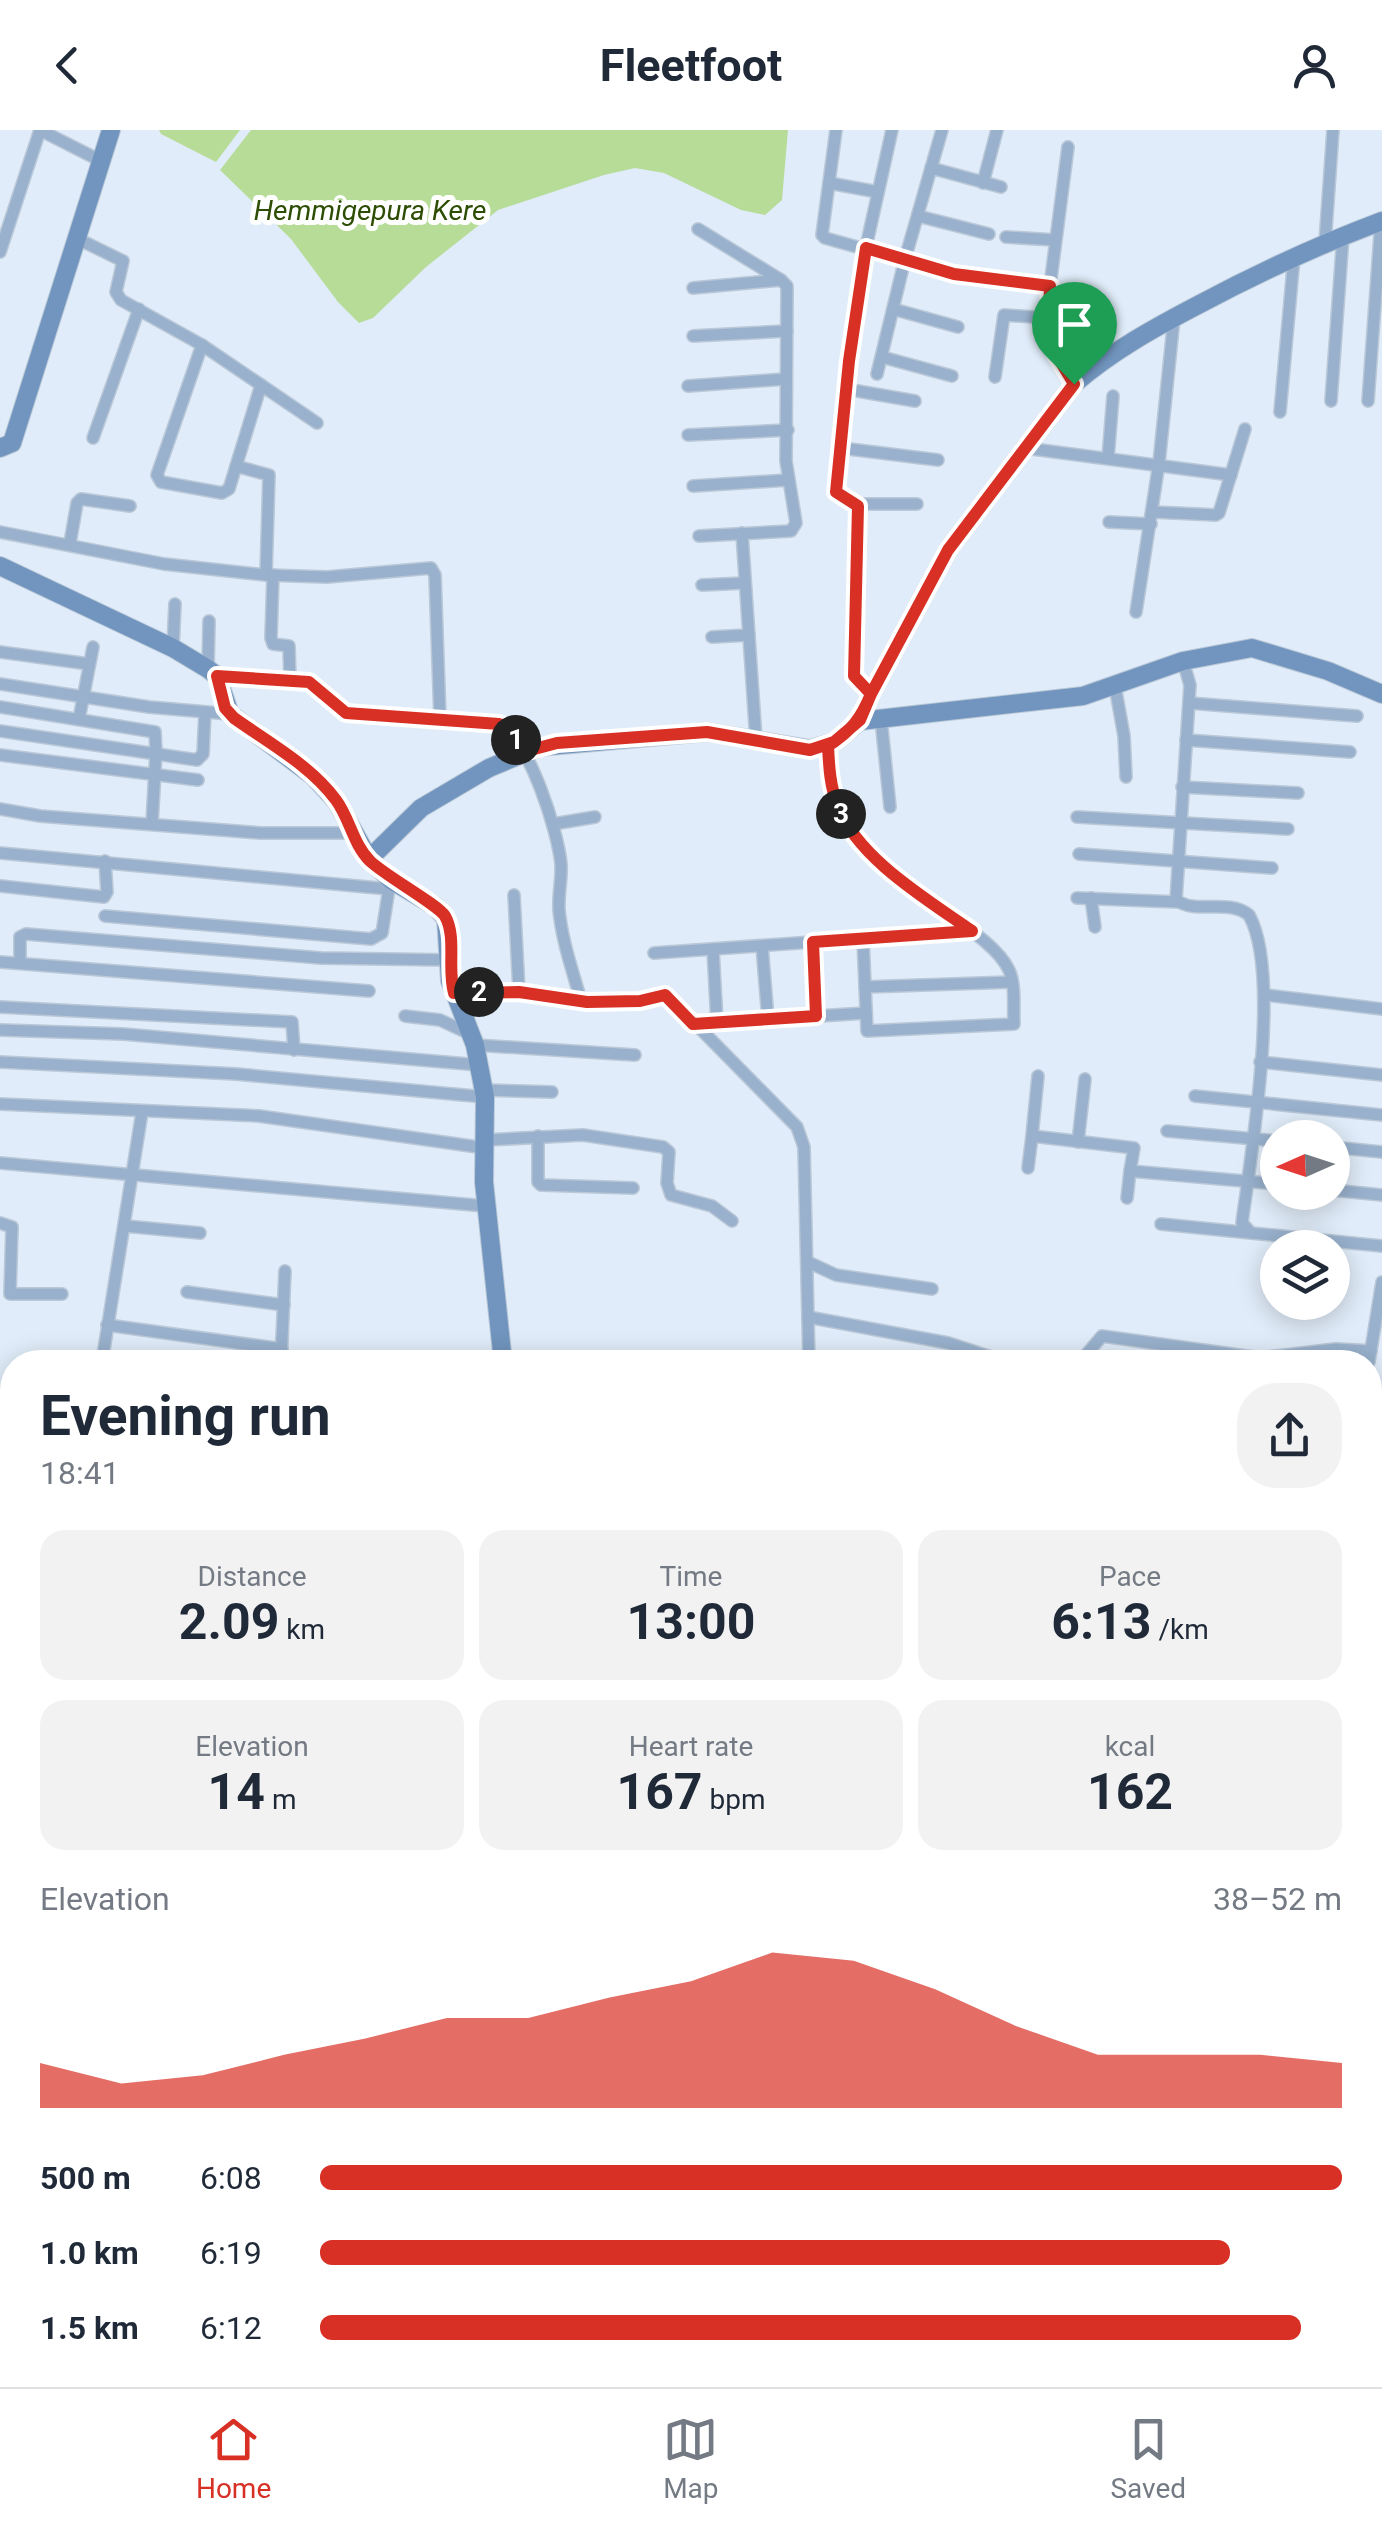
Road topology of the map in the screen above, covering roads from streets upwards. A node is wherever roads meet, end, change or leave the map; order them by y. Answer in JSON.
{"nodes":[{"id":1,"x":78,"y":130,"type":"edge"},
{"id":2,"x":111,"y":130,"type":"edge"},
{"id":3,"x":836,"y":130,"type":"edge"},
{"id":4,"x":892,"y":130,"type":"edge"},
{"id":5,"x":942,"y":130,"type":"edge"},
{"id":6,"x":997,"y":130,"type":"edge"},
{"id":7,"x":1333,"y":130,"type":"edge"},
{"id":8,"x":75,"y":147,"type":"junction"},
{"id":9,"x":1068,"y":148,"type":"dead end"},
{"id":10,"x":101,"y":161,"type":"junction"},
{"id":11,"x":931,"y":168,"type":"junction"},
{"id":12,"x":983,"y":182,"type":"junction"},
{"id":13,"x":829,"y":183,"type":"junction"},
{"id":14,"x":1001,"y":188,"type":"dead end"},
{"id":15,"x":878,"y":192,"type":"junction"},
{"id":16,"x":918,"y":216,"type":"junction"},
{"id":17,"x":1382,"y":221,"type":"edge"},
{"id":18,"x":698,"y":229,"type":"dead end"},
{"id":19,"x":989,"y":234,"type":"dead end"},
{"id":20,"x":1343,"y":236,"type":"junction"},
{"id":21,"x":1006,"y":237,"type":"dead end"},
{"id":22,"x":76,"y":238,"type":"junction"},
{"id":23,"x":1056,"y":240,"type":"junction"},
{"id":24,"x":1325,"y":243,"type":"junction"},
{"id":25,"x":866,"y":248,"type":"junction"},
{"id":26,"x":0,"y":252,"type":"edge"},
{"id":27,"x":1294,"y":256,"type":"junction"},
{"id":28,"x":905,"y":259,"type":"junction"},
{"id":29,"x":780,"y":280,"type":"junction"},
{"id":30,"x":1050,"y":286,"type":"junction"},
{"id":31,"x":693,"y":288,"type":"dead end"},
{"id":32,"x":139,"y":308,"type":"junction"},
{"id":33,"x":893,"y":309,"type":"junction"},
{"id":34,"x":1049,"y":318,"type":"junction"},
{"id":35,"x":1174,"y":318,"type":"junction"},
{"id":36,"x":958,"y":328,"type":"dead end"},
{"id":37,"x":787,"y":332,"type":"junction"},
{"id":38,"x":693,"y":336,"type":"dead end"},
{"id":39,"x":202,"y":345,"type":"junction"},
{"id":40,"x":882,"y":357,"type":"junction"},
{"id":41,"x":877,"y":374,"type":"dead end"},
{"id":42,"x":952,"y":376,"type":"dead end"},
{"id":43,"x":785,"y":378,"type":"junction"},
{"id":44,"x":995,"y":378,"type":"dead end"},
{"id":45,"x":1074,"y":384,"type":"junction"},
{"id":46,"x":261,"y":385,"type":"junction"},
{"id":47,"x":688,"y":386,"type":"dead end"},
{"id":48,"x":846,"y":389,"type":"junction"},
{"id":49,"x":1113,"y":396,"type":"dead end"},
{"id":50,"x":915,"y":401,"type":"dead end"},
{"id":51,"x":1332,"y":402,"type":"dead end"},
{"id":52,"x":1368,"y":402,"type":"dead end"},
{"id":53,"x":1280,"y":412,"type":"dead end"},
{"id":54,"x":318,"y":423,"type":"dead end"},
{"id":55,"x":1246,"y":429,"type":"dead end"},
{"id":56,"x":788,"y":430,"type":"junction"},
{"id":57,"x":688,"y":434,"type":"dead end"},
{"id":58,"x":93,"y":438,"type":"dead end"},
{"id":59,"x":0,"y":448,"type":"edge"},
{"id":60,"x":840,"y":448,"type":"junction"},
{"id":61,"x":1025,"y":448,"type":"junction"},
{"id":62,"x":1108,"y":458,"type":"junction"},
{"id":63,"x":938,"y":460,"type":"dead end"},
{"id":64,"x":1160,"y":463,"type":"junction"},
{"id":65,"x":236,"y":466,"type":"junction"},
{"id":66,"x":1231,"y":474,"type":"junction"},
{"id":67,"x":788,"y":480,"type":"junction"},
{"id":68,"x":693,"y":486,"type":"dead end"},
{"id":69,"x":857,"y":504,"type":"junction"},
{"id":70,"x":917,"y":504,"type":"dead end"},
{"id":71,"x":130,"y":506,"type":"dead end"},
{"id":72,"x":1152,"y":518,"type":"junction"},
{"id":73,"x":1109,"y":522,"type":"dead end"},
{"id":74,"x":0,"y":532,"type":"edge"},
{"id":75,"x":742,"y":534,"type":"junction"},
{"id":76,"x":699,"y":536,"type":"dead end"},
{"id":77,"x":70,"y":543,"type":"junction"},
{"id":78,"x":0,"y":566,"type":"edge"},
{"id":79,"x":270,"y":575,"type":"junction"},
{"id":80,"x":745,"y":582,"type":"junction"},
{"id":81,"x":702,"y":585,"type":"dead end"},
{"id":82,"x":175,"y":604,"type":"dead end"},
{"id":83,"x":1136,"y":612,"type":"dead end"},
{"id":84,"x":209,"y":621,"type":"dead end"},
{"id":85,"x":749,"y":635,"type":"junction"},
{"id":86,"x":712,"y":637,"type":"dead end"},
{"id":87,"x":94,"y":647,"type":"dead end"},
{"id":88,"x":173,"y":648,"type":"junction"},
{"id":89,"x":0,"y":652,"type":"edge"},
{"id":90,"x":1183,"y":661,"type":"junction"},
{"id":91,"x":89,"y":664,"type":"junction"},
{"id":92,"x":213,"y":672,"type":"junction"},
{"id":93,"x":290,"y":680,"type":"junction"},
{"id":94,"x":0,"y":684,"type":"edge"},
{"id":95,"x":1115,"y":686,"type":"junction"},
{"id":96,"x":871,"y":694,"type":"junction"},
{"id":97,"x":1382,"y":694,"type":"edge"},
{"id":98,"x":84,"y":697,"type":"junction"},
{"id":99,"x":100,"y":700,"type":"junction"},
{"id":100,"x":1189,"y":704,"type":"junction"},
{"id":101,"x":0,"y":707,"type":"edge"},
{"id":102,"x":205,"y":712,"type":"junction"},
{"id":103,"x":230,"y":714,"type":"junction"},
{"id":104,"x":1357,"y":716,"type":"dead end"},
{"id":105,"x":881,"y":718,"type":"junction"},
{"id":106,"x":440,"y":719,"type":"junction"},
{"id":107,"x":78,"y":720,"type":"junction"},
{"id":108,"x":860,"y":720,"type":"junction"},
{"id":109,"x":96,"y":722,"type":"junction"},
{"id":110,"x":0,"y":731,"type":"edge"},
{"id":111,"x":756,"y":740,"type":"junction"},
{"id":112,"x":1186,"y":740,"type":"junction"},
{"id":113,"x":828,"y":746,"type":"junction"},
{"id":114,"x":156,"y":752,"type":"junction"},
{"id":115,"x":523,"y":752,"type":"junction"},
{"id":116,"x":1350,"y":752,"type":"dead end"},
{"id":117,"x":0,"y":755,"type":"edge"},
{"id":118,"x":154,"y":776,"type":"junction"},
{"id":119,"x":1126,"y":776,"type":"dead end"},
{"id":120,"x":198,"y":780,"type":"dead end"},
{"id":121,"x":1182,"y":787,"type":"junction"},
{"id":122,"x":1298,"y":793,"type":"dead end"},
{"id":123,"x":890,"y":807,"type":"dead end"},
{"id":124,"x":0,"y":809,"type":"edge"},
{"id":125,"x":595,"y":816,"type":"dead end"},
{"id":126,"x":1077,"y":817,"type":"dead end"},
{"id":127,"x":1179,"y":822,"type":"junction"},
{"id":128,"x":152,"y":824,"type":"junction"},
{"id":129,"x":553,"y":824,"type":"junction"},
{"id":130,"x":1288,"y":829,"type":"dead end"},
{"id":131,"x":353,"y":833,"type":"junction"},
{"id":132,"x":0,"y":853,"type":"edge"},
{"id":133,"x":1079,"y":854,"type":"dead end"},
{"id":134,"x":369,"y":860,"type":"junction"},
{"id":135,"x":1177,"y":860,"type":"junction"},
{"id":136,"x":105,"y":862,"type":"junction"},
{"id":137,"x":1272,"y":868,"type":"dead end"},
{"id":138,"x":390,"y":884,"type":"junction"},
{"id":139,"x":0,"y":886,"type":"edge"},
{"id":140,"x":514,"y":895,"type":"dead end"},
{"id":141,"x":1178,"y":902,"type":"junction"},
{"id":142,"x":105,"y":916,"type":"dead end"},
{"id":143,"x":1095,"y":927,"type":"dead end"},
{"id":144,"x":972,"y":931,"type":"junction"},
{"id":145,"x":863,"y":938,"type":"junction"},
{"id":146,"x":813,"y":942,"type":"junction"},
{"id":147,"x":762,"y":946,"type":"junction"},
{"id":148,"x":713,"y":950,"type":"junction"},
{"id":149,"x":654,"y":954,"type":"dead end"},
{"id":150,"x":449,"y":960,"type":"junction"},
{"id":151,"x":0,"y":962,"type":"edge"},
{"id":152,"x":20,"y":963,"type":"junction"},
{"id":153,"x":1012,"y":982,"type":"junction"},
{"id":154,"x":865,"y":987,"type":"junction"},
{"id":155,"x":369,"y":990,"type":"dead end"},
{"id":156,"x":519,"y":992,"type":"junction"},
{"id":157,"x":454,"y":993,"type":"junction"},
{"id":158,"x":1266,"y":995,"type":"junction"},
{"id":159,"x":580,"y":1002,"type":"junction"},
{"id":160,"x":0,"y":1007,"type":"edge"},
{"id":161,"x":1382,"y":1009,"type":"edge"},
{"id":162,"x":866,"y":1012,"type":"junction"},
{"id":163,"x":405,"y":1016,"type":"dead end"},
{"id":164,"x":816,"y":1016,"type":"junction"},
{"id":165,"x":768,"y":1020,"type":"junction"},
{"id":166,"x":717,"y":1023,"type":"junction"},
{"id":167,"x":693,"y":1024,"type":"junction"},
{"id":168,"x":0,"y":1030,"type":"edge"},
{"id":169,"x":473,"y":1040,"type":"junction"},
{"id":170,"x":294,"y":1050,"type":"junction"},
{"id":171,"x":635,"y":1055,"type":"dead end"},
{"id":172,"x":0,"y":1062,"type":"edge"},
{"id":173,"x":1260,"y":1062,"type":"junction"},
{"id":174,"x":479,"y":1065,"type":"junction"},
{"id":175,"x":1382,"y":1075,"type":"edge"},
{"id":176,"x":1038,"y":1076,"type":"dead end"},
{"id":177,"x":1085,"y":1079,"type":"dead end"},
{"id":178,"x":552,"y":1092,"type":"dead end"},
{"id":179,"x":484,"y":1094,"type":"junction"},
{"id":180,"x":1195,"y":1096,"type":"dead end"},
{"id":181,"x":1256,"y":1102,"type":"junction"},
{"id":182,"x":0,"y":1104,"type":"edge"},
{"id":183,"x":142,"y":1112,"type":"junction"},
{"id":184,"x":1382,"y":1115,"type":"edge"},
{"id":185,"x":1167,"y":1130,"type":"dead end"},
{"id":186,"x":538,"y":1136,"type":"junction"},
{"id":187,"x":1032,"y":1136,"type":"junction"},
{"id":188,"x":1253,"y":1138,"type":"junction"},
{"id":189,"x":1260,"y":1139,"type":"edge"},
{"id":190,"x":1078,"y":1142,"type":"junction"},
{"id":191,"x":485,"y":1144,"type":"junction"},
{"id":192,"x":1350,"y":1149,"type":"edge"},
{"id":193,"x":1382,"y":1152,"type":"edge"},
{"id":194,"x":0,"y":1163,"type":"edge"},
{"id":195,"x":1028,"y":1168,"type":"dead end"},
{"id":196,"x":1130,"y":1171,"type":"junction"},
{"id":197,"x":132,"y":1175,"type":"junction"},
{"id":198,"x":1248,"y":1181,"type":"junction"},
{"id":199,"x":1260,"y":1182,"type":"edge"},
{"id":200,"x":633,"y":1188,"type":"dead end"},
{"id":201,"x":1350,"y":1192,"type":"edge"},
{"id":202,"x":1382,"y":1195,"type":"edge"},
{"id":203,"x":1126,"y":1198,"type":"dead end"},
{"id":204,"x":486,"y":1206,"type":"junction"},
{"id":205,"x":732,"y":1221,"type":"dead end"},
{"id":206,"x":0,"y":1223,"type":"edge"},
{"id":207,"x":1161,"y":1224,"type":"dead end"},
{"id":208,"x":125,"y":1226,"type":"junction"},
{"id":209,"x":1251,"y":1232,"type":"junction"},
{"id":210,"x":200,"y":1234,"type":"dead end"},
{"id":211,"x":1382,"y":1246,"type":"edge"},
{"id":212,"x":808,"y":1262,"type":"junction"},
{"id":213,"x":285,"y":1270,"type":"dead end"},
{"id":214,"x":6,"y":1272,"type":"edge"},
{"id":215,"x":1382,"y":1282,"type":"edge"},
{"id":216,"x":932,"y":1288,"type":"dead end"},
{"id":217,"x":187,"y":1292,"type":"dead end"},
{"id":218,"x":62,"y":1294,"type":"dead end"},
{"id":219,"x":284,"y":1305,"type":"junction"},
{"id":220,"x":808,"y":1317,"type":"junction"},
{"id":221,"x":107,"y":1325,"type":"junction"},
{"id":222,"x":104,"y":1350,"type":"edge"},
{"id":223,"x":248,"y":1350,"type":"edge"},
{"id":224,"x":282,"y":1350,"type":"edge"},
{"id":225,"x":503,"y":1350,"type":"edge"},
{"id":226,"x":808,"y":1350,"type":"edge"},
{"id":227,"x":967,"y":1350,"type":"edge"},
{"id":228,"x":1090,"y":1350,"type":"edge"},
{"id":229,"x":1203,"y":1350,"type":"edge"},
{"id":230,"x":1371,"y":1350,"type":"edge"}],
"edges":[{"from":1,"to":8,"type":"street"},
{"from":2,"to":10,"type":"street"},
{"from":3,"to":13,"type":"street"},
{"from":4,"to":15,"type":"street"},
{"from":5,"to":11,"type":"street"},
{"from":6,"to":12,"type":"street"},
{"from":7,"to":24,"type":"street"},
{"from":8,"to":10,"type":"street"},
{"from":8,"to":26,"type":"street"},
{"from":9,"to":23,"type":"street"},
{"from":10,"to":22,"type":"street"},
{"from":11,"to":12,"type":"street"},
{"from":11,"to":16,"type":"street"},
{"from":12,"to":14,"type":"street"},
{"from":13,"to":15,"type":"street"},
{"from":13,"to":25,"type":"street"},
{"from":15,"to":25,"type":"street"},
{"from":16,"to":19,"type":"street"},
{"from":16,"to":28,"type":"street"},
{"from":17,"to":20,"type":"street"},
{"from":17,"to":52,"type":"street"},
{"from":18,"to":29,"type":"street"},
{"from":20,"to":24,"type":"street"},
{"from":20,"to":51,"type":"street"},
{"from":21,"to":23,"type":"street"},
{"from":22,"to":32,"type":"street"},
{"from":22,"to":59,"type":"street"},
{"from":23,"to":30,"type":"street"},
{"from":24,"to":27,"type":"street"},
{"from":25,"to":28,"type":"street"},
{"from":25,"to":48,"type":"street"},
{"from":27,"to":35,"type":"street"},
{"from":27,"to":53,"type":"street"},
{"from":28,"to":30,"type":"street"},
{"from":28,"to":33,"type":"street"},
{"from":29,"to":31,"type":"street"},
{"from":29,"to":37,"type":"street"},
{"from":30,"to":34,"type":"street"},
{"from":32,"to":39,"type":"street"},
{"from":32,"to":58,"type":"street"},
{"from":33,"to":36,"type":"street"},
{"from":33,"to":40,"type":"street"},
{"from":34,"to":44,"type":"street"},
{"from":34,"to":45,"type":"street"},
{"from":35,"to":45,"type":"street"},
{"from":35,"to":64,"type":"street"},
{"from":37,"to":38,"type":"street"},
{"from":37,"to":43,"type":"street"},
{"from":39,"to":46,"type":"street"},
{"from":39,"to":65,"type":"street"},
{"from":40,"to":41,"type":"street"},
{"from":40,"to":42,"type":"street"},
{"from":43,"to":47,"type":"street"},
{"from":43,"to":56,"type":"street"},
{"from":45,"to":61,"type":"street"},
{"from":46,"to":54,"type":"street"},
{"from":46,"to":65,"type":"street"},
{"from":48,"to":50,"type":"street"},
{"from":48,"to":60,"type":"street"},
{"from":49,"to":62,"type":"street"},
{"from":55,"to":66,"type":"street"},
{"from":56,"to":57,"type":"street"},
{"from":56,"to":67,"type":"street"},
{"from":60,"to":63,"type":"street"},
{"from":60,"to":69,"type":"street"},
{"from":61,"to":62,"type":"street"},
{"from":61,"to":96,"type":"street"},
{"from":62,"to":64,"type":"street"},
{"from":64,"to":66,"type":"street"},
{"from":64,"to":72,"type":"street"},
{"from":65,"to":79,"type":"street"},
{"from":66,"to":72,"type":"street"},
{"from":67,"to":68,"type":"street"},
{"from":67,"to":75,"type":"street"},
{"from":69,"to":70,"type":"street"},
{"from":69,"to":96,"type":"street"},
{"from":71,"to":77,"type":"street"},
{"from":72,"to":73,"type":"street"},
{"from":72,"to":83,"type":"street"},
{"from":74,"to":77,"type":"street"},
{"from":75,"to":76,"type":"street"},
{"from":75,"to":80,"type":"street"},
{"from":77,"to":79,"type":"street"},
{"from":78,"to":88,"type":"street"},
{"from":79,"to":93,"type":"street"},
{"from":79,"to":106,"type":"street"},
{"from":80,"to":81,"type":"street"},
{"from":80,"to":85,"type":"street"},
{"from":82,"to":88,"type":"street"},
{"from":84,"to":92,"type":"street"},
{"from":85,"to":86,"type":"street"},
{"from":85,"to":111,"type":"street"},
{"from":87,"to":91,"type":"street"},
{"from":88,"to":92,"type":"street"},
{"from":89,"to":91,"type":"street"},
{"from":90,"to":95,"type":"street"},
{"from":90,"to":97,"type":"street"},
{"from":90,"to":100,"type":"street"},
{"from":91,"to":98,"type":"street"},
{"from":92,"to":93,"type":"street"},
{"from":92,"to":103,"type":"street"},
{"from":93,"to":106,"type":"street"},
{"from":94,"to":98,"type":"street"},
{"from":95,"to":105,"type":"street"},
{"from":95,"to":119,"type":"street"},
{"from":96,"to":108,"type":"street"},
{"from":98,"to":99,"type":"street"},
{"from":98,"to":107,"type":"street"},
{"from":99,"to":102,"type":"street"},
{"from":99,"to":109,"type":"street"},
{"from":100,"to":104,"type":"street"},
{"from":100,"to":112,"type":"street"},
{"from":101,"to":107,"type":"street"},
{"from":102,"to":103,"type":"street"},
{"from":102,"to":114,"type":"street"},
{"from":103,"to":131,"type":"street"},
{"from":105,"to":108,"type":"street"},
{"from":105,"to":123,"type":"street"},
{"from":106,"to":115,"type":"street"},
{"from":107,"to":109,"type":"street"},
{"from":108,"to":113,"type":"street"},
{"from":109,"to":114,"type":"street"},
{"from":110,"to":114,"type":"street"},
{"from":111,"to":113,"type":"street"},
{"from":111,"to":115,"type":"street"},
{"from":112,"to":116,"type":"street"},
{"from":112,"to":121,"type":"street"},
{"from":113,"to":144,"type":"street"},
{"from":114,"to":118,"type":"street"},
{"from":115,"to":129,"type":"street"},
{"from":115,"to":134,"type":"street"},
{"from":117,"to":118,"type":"street"},
{"from":118,"to":120,"type":"street"},
{"from":118,"to":128,"type":"street"},
{"from":121,"to":122,"type":"street"},
{"from":121,"to":127,"type":"street"},
{"from":124,"to":128,"type":"street"},
{"from":125,"to":129,"type":"street"},
{"from":126,"to":127,"type":"street"},
{"from":127,"to":130,"type":"street"},
{"from":127,"to":135,"type":"street"},
{"from":128,"to":131,"type":"street"},
{"from":129,"to":159,"type":"street"},
{"from":131,"to":134,"type":"street"},
{"from":132,"to":136,"type":"street"},
{"from":133,"to":135,"type":"street"},
{"from":134,"to":138,"type":"street"},
{"from":135,"to":137,"type":"street"},
{"from":135,"to":141,"type":"street"},
{"from":136,"to":138,"type":"street"},
{"from":136,"to":139,"type":"street"},
{"from":138,"to":142,"type":"street"},
{"from":138,"to":150,"type":"street"},
{"from":140,"to":156,"type":"street"},
{"from":141,"to":143,"type":"street"},
{"from":141,"to":158,"type":"street"},
{"from":144,"to":145,"type":"street"},
{"from":144,"to":153,"type":"street"},
{"from":145,"to":146,"type":"street"},
{"from":145,"to":154,"type":"street"},
{"from":146,"to":147,"type":"street"},
{"from":146,"to":164,"type":"street"},
{"from":147,"to":148,"type":"street"},
{"from":147,"to":165,"type":"street"},
{"from":148,"to":149,"type":"street"},
{"from":148,"to":166,"type":"street"},
{"from":150,"to":152,"type":"street"},
{"from":150,"to":157,"type":"street"},
{"from":151,"to":152,"type":"street"},
{"from":152,"to":155,"type":"street"},
{"from":153,"to":154,"type":"street"},
{"from":153,"to":162,"type":"street"},
{"from":154,"to":162,"type":"street"},
{"from":156,"to":157,"type":"street"},
{"from":156,"to":159,"type":"street"},
{"from":157,"to":169,"type":"street"},
{"from":158,"to":161,"type":"street"},
{"from":158,"to":173,"type":"street"},
{"from":159,"to":167,"type":"street"},
{"from":160,"to":170,"type":"street"},
{"from":162,"to":164,"type":"street"},
{"from":163,"to":169,"type":"street"},
{"from":164,"to":165,"type":"street"},
{"from":165,"to":166,"type":"street"},
{"from":166,"to":167,"type":"street"},
{"from":167,"to":212,"type":"street"},
{"from":168,"to":170,"type":"street"},
{"from":169,"to":171,"type":"street"},
{"from":169,"to":174,"type":"street"},
{"from":170,"to":174,"type":"street"},
{"from":172,"to":179,"type":"street"},
{"from":173,"to":175,"type":"street"},
{"from":173,"to":181,"type":"street"},
{"from":174,"to":179,"type":"street"},
{"from":176,"to":187,"type":"street"},
{"from":177,"to":190,"type":"street"},
{"from":178,"to":179,"type":"street"},
{"from":179,"to":191,"type":"street"},
{"from":180,"to":181,"type":"street"},
{"from":181,"to":184,"type":"street"},
{"from":181,"to":188,"type":"street"},
{"from":182,"to":183,"type":"street"},
{"from":183,"to":191,"type":"street"},
{"from":183,"to":197,"type":"street"},
{"from":185,"to":188,"type":"street"},
{"from":186,"to":191,"type":"street"},
{"from":186,"to":200,"type":"street"},
{"from":186,"to":205,"type":"street"},
{"from":187,"to":190,"type":"street"},
{"from":187,"to":195,"type":"street"},
{"from":188,"to":189,"type":"street"},
{"from":188,"to":198,"type":"street"},
{"from":190,"to":196,"type":"street"},
{"from":191,"to":204,"type":"street"},
{"from":192,"to":193,"type":"street"},
{"from":194,"to":197,"type":"street"},
{"from":196,"to":198,"type":"street"},
{"from":196,"to":203,"type":"street"},
{"from":197,"to":204,"type":"street"},
{"from":197,"to":208,"type":"street"},
{"from":198,"to":199,"type":"street"},
{"from":198,"to":209,"type":"street"},
{"from":201,"to":202,"type":"street"},
{"from":204,"to":225,"type":"street"},
{"from":206,"to":214,"type":"street"},
{"from":207,"to":209,"type":"street"},
{"from":208,"to":210,"type":"street"},
{"from":208,"to":221,"type":"street"},
{"from":209,"to":211,"type":"street"},
{"from":212,"to":216,"type":"street"},
{"from":212,"to":220,"type":"street"},
{"from":213,"to":219,"type":"street"},
{"from":214,"to":218,"type":"street"},
{"from":215,"to":230,"type":"street"},
{"from":217,"to":219,"type":"street"},
{"from":219,"to":224,"type":"street"},
{"from":220,"to":226,"type":"street"},
{"from":220,"to":227,"type":"street"},
{"from":221,"to":222,"type":"street"},
{"from":221,"to":223,"type":"street"},
{"from":228,"to":229,"type":"street"}]}
